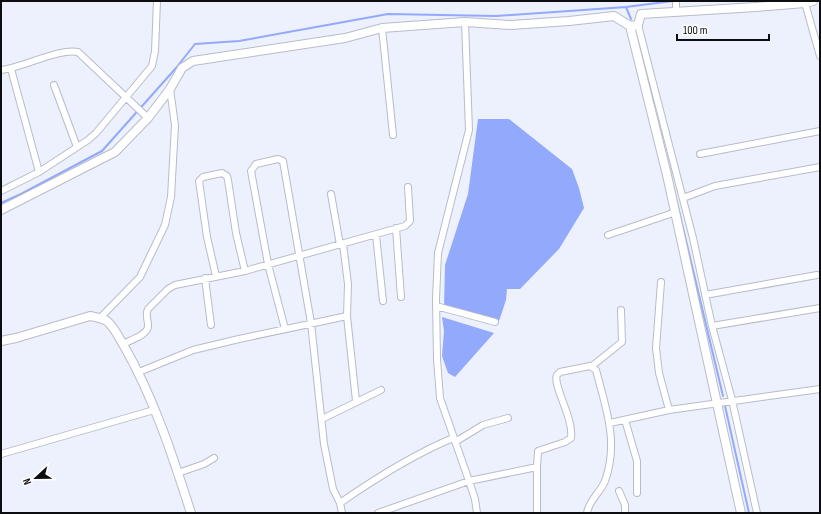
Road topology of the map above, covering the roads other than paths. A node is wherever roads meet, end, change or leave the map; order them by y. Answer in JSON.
{"nodes":[{"id":1,"x":157,"y":1,"type":"edge"},
{"id":2,"x":676,"y":1,"type":"edge"},
{"id":3,"x":809,"y":2,"type":"edge"},
{"id":4,"x":676,"y":12,"type":"junction"},
{"id":5,"x":465,"y":22,"type":"junction"},
{"id":6,"x":634,"y":26,"type":"junction"},
{"id":7,"x":382,"y":28,"type":"junction"},
{"id":8,"x":820,"y":56,"type":"edge"},
{"id":9,"x":11,"y":69,"type":"junction"},
{"id":10,"x":1,"y":70,"type":"edge"},
{"id":11,"x":54,"y":85,"type":"dead end"},
{"id":12,"x":170,"y":89,"type":"junction"},
{"id":13,"x":126,"y":97,"type":"junction"},
{"id":14,"x":145,"y":115,"type":"junction"},
{"id":15,"x":820,"y":130,"type":"edge"},
{"id":16,"x":393,"y":135,"type":"dead end"},
{"id":17,"x":77,"y":148,"type":"junction"},
{"id":18,"x":700,"y":154,"type":"dead end"},
{"id":19,"x":820,"y":167,"type":"edge"},
{"id":20,"x":39,"y":172,"type":"junction"},
{"id":21,"x":408,"y":187,"type":"dead end"},
{"id":22,"x":1,"y":191,"type":"edge"},
{"id":23,"x":332,"y":194,"type":"dead end"},
{"id":24,"x":683,"y":198,"type":"junction"},
{"id":25,"x":1,"y":210,"type":"edge"},
{"id":26,"x":676,"y":212,"type":"junction"},
{"id":27,"x":396,"y":228,"type":"junction"},
{"id":28,"x":376,"y":235,"type":"junction"},
{"id":29,"x":608,"y":235,"type":"dead end"},
{"id":30,"x":341,"y":245,"type":"junction"},
{"id":31,"x":301,"y":254,"type":"junction"},
{"id":32,"x":268,"y":264,"type":"junction"},
{"id":33,"x":245,"y":271,"type":"junction"},
{"id":34,"x":816,"y":275,"type":"dead end"},
{"id":35,"x":216,"y":276,"type":"junction"},
{"id":36,"x":204,"y":278,"type":"junction"},
{"id":37,"x":661,"y":282,"type":"dead end"},
{"id":38,"x":705,"y":295,"type":"junction"},
{"id":39,"x":401,"y":298,"type":"dead end"},
{"id":40,"x":382,"y":301,"type":"dead end"},
{"id":41,"x":436,"y":306,"type":"junction"},
{"id":42,"x":820,"y":308,"type":"edge"},
{"id":43,"x":621,"y":310,"type":"dead end"},
{"id":44,"x":347,"y":316,"type":"junction"},
{"id":45,"x":100,"y":318,"type":"junction"},
{"id":46,"x":495,"y":322,"type":"dead end"},
{"id":47,"x":311,"y":323,"type":"junction"},
{"id":48,"x":211,"y":325,"type":"dead end"},
{"id":49,"x":712,"y":326,"type":"junction"},
{"id":50,"x":286,"y":329,"type":"junction"},
{"id":51,"x":1,"y":341,"type":"edge"},
{"id":52,"x":123,"y":344,"type":"junction"},
{"id":53,"x":592,"y":366,"type":"junction"},
{"id":54,"x":139,"y":372,"type":"junction"},
{"id":55,"x":820,"y":389,"type":"edge"},
{"id":56,"x":381,"y":390,"type":"dead end"},
{"id":57,"x":732,"y":400,"type":"junction"},
{"id":58,"x":356,"y":401,"type":"junction"},
{"id":59,"x":718,"y":402,"type":"junction"},
{"id":60,"x":154,"y":410,"type":"junction"},
{"id":61,"x":669,"y":410,"type":"junction"},
{"id":62,"x":508,"y":418,"type":"dead end"},
{"id":63,"x":322,"y":419,"type":"junction"},
{"id":64,"x":625,"y":420,"type":"junction"},
{"id":65,"x":610,"y":424,"type":"junction"},
{"id":66,"x":454,"y":440,"type":"junction"},
{"id":67,"x":1,"y":454,"type":"edge"},
{"id":68,"x":214,"y":458,"type":"dead end"},
{"id":69,"x":537,"y":467,"type":"junction"},
{"id":70,"x":178,"y":473,"type":"junction"},
{"id":71,"x":469,"y":481,"type":"junction"},
{"id":72,"x":619,"y":491,"type":"dead end"},
{"id":73,"x":637,"y":493,"type":"dead end"},
{"id":74,"x":340,"y":503,"type":"junction"},
{"id":75,"x":191,"y":513,"type":"edge"},
{"id":76,"x":342,"y":513,"type":"edge"},
{"id":77,"x":378,"y":513,"type":"edge"},
{"id":78,"x":477,"y":513,"type":"edge"},
{"id":79,"x":537,"y":513,"type":"edge"},
{"id":80,"x":587,"y":513,"type":"edge"},
{"id":81,"x":625,"y":513,"type":"edge"},
{"id":82,"x":741,"y":513,"type":"edge"},
{"id":83,"x":757,"y":513,"type":"edge"}],
"edges":[{"from":1,"to":13,"type":"street"},
{"from":2,"to":4,"type":"street"},
{"from":3,"to":4,"type":"street"},
{"from":3,"to":8,"type":"street"},
{"from":4,"to":6,"type":"street"},
{"from":5,"to":6,"type":"street"},
{"from":5,"to":7,"type":"street"},
{"from":5,"to":41,"type":"street"},
{"from":6,"to":24,"type":"street"},
{"from":6,"to":26,"type":"street"},
{"from":7,"to":12,"type":"street"},
{"from":7,"to":16,"type":"street"},
{"from":9,"to":10,"type":"street"},
{"from":9,"to":13,"type":"street"},
{"from":9,"to":20,"type":"street"},
{"from":11,"to":17,"type":"street"},
{"from":12,"to":14,"type":"street"},
{"from":12,"to":45,"type":"street"},
{"from":13,"to":14,"type":"street"},
{"from":13,"to":17,"type":"street"},
{"from":14,"to":25,"type":"street"},
{"from":15,"to":18,"type":"street"},
{"from":17,"to":20,"type":"street"},
{"from":19,"to":24,"type":"street"},
{"from":20,"to":22,"type":"street"},
{"from":21,"to":27,"type":"street"},
{"from":23,"to":30,"type":"street"},
{"from":24,"to":38,"type":"street"},
{"from":26,"to":29,"type":"street"},
{"from":26,"to":59,"type":"street"},
{"from":27,"to":28,"type":"street"},
{"from":27,"to":39,"type":"street"},
{"from":28,"to":30,"type":"street"},
{"from":28,"to":40,"type":"street"},
{"from":30,"to":31,"type":"street"},
{"from":30,"to":44,"type":"street"},
{"from":31,"to":32,"type":"street"},
{"from":31,"to":32,"type":"street"},
{"from":31,"to":47,"type":"street"},
{"from":32,"to":33,"type":"street"},
{"from":32,"to":50,"type":"street"},
{"from":33,"to":35,"type":"street"},
{"from":33,"to":35,"type":"street"},
{"from":34,"to":38,"type":"street"},
{"from":35,"to":36,"type":"street"},
{"from":36,"to":48,"type":"street"},
{"from":36,"to":52,"type":"street"},
{"from":37,"to":61,"type":"street"},
{"from":38,"to":49,"type":"street"},
{"from":41,"to":46,"type":"street"},
{"from":41,"to":66,"type":"street"},
{"from":42,"to":49,"type":"street"},
{"from":43,"to":53,"type":"street"},
{"from":44,"to":47,"type":"street"},
{"from":44,"to":58,"type":"street"},
{"from":45,"to":51,"type":"street"},
{"from":45,"to":52,"type":"street"},
{"from":47,"to":50,"type":"street"},
{"from":47,"to":63,"type":"street"},
{"from":49,"to":57,"type":"street"},
{"from":50,"to":54,"type":"street"},
{"from":52,"to":54,"type":"street"},
{"from":53,"to":65,"type":"street"},
{"from":53,"to":69,"type":"street"},
{"from":54,"to":60,"type":"street"},
{"from":55,"to":57,"type":"street"},
{"from":56,"to":58,"type":"street"},
{"from":57,"to":59,"type":"street"},
{"from":57,"to":83,"type":"street"},
{"from":58,"to":63,"type":"street"},
{"from":59,"to":61,"type":"street"},
{"from":59,"to":82,"type":"street"},
{"from":60,"to":67,"type":"street"},
{"from":60,"to":70,"type":"street"},
{"from":61,"to":64,"type":"street"},
{"from":62,"to":66,"type":"street"},
{"from":63,"to":74,"type":"street"},
{"from":64,"to":65,"type":"street"},
{"from":64,"to":73,"type":"street"},
{"from":65,"to":80,"type":"street"},
{"from":66,"to":71,"type":"street"},
{"from":66,"to":74,"type":"street"},
{"from":68,"to":70,"type":"street"},
{"from":69,"to":71,"type":"street"},
{"from":69,"to":79,"type":"street"},
{"from":70,"to":75,"type":"street"},
{"from":71,"to":77,"type":"street"},
{"from":71,"to":78,"type":"street"},
{"from":72,"to":81,"type":"street"},
{"from":74,"to":76,"type":"street"}]}
